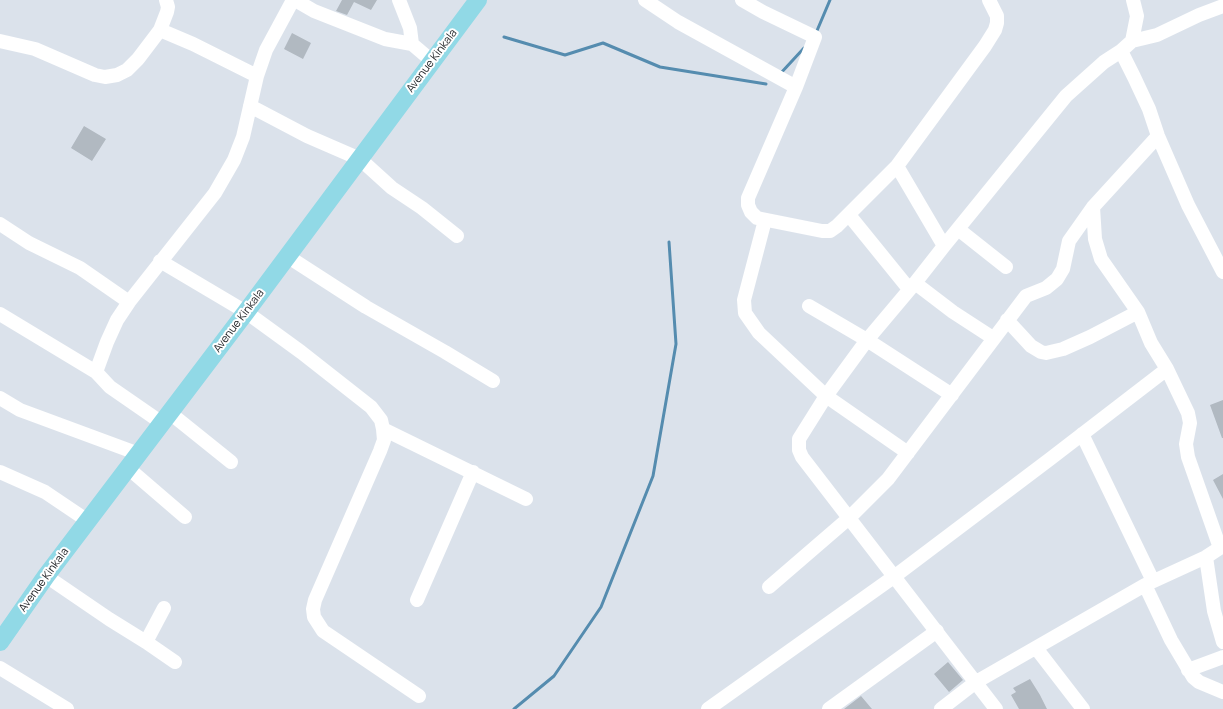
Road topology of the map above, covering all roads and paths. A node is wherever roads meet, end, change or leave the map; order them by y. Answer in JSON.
{"nodes":[{"id":1,"x":166,"y":0,"type":"edge"},
{"id":2,"x":294,"y":0,"type":"edge"},
{"id":3,"x":399,"y":0,"type":"edge"},
{"id":4,"x":478,"y":0,"type":"edge"},
{"id":5,"x":645,"y":0,"type":"edge"},
{"id":6,"x":742,"y":0,"type":"edge"},
{"id":7,"x":989,"y":0,"type":"edge"},
{"id":8,"x":1133,"y":0,"type":"edge"},
{"id":9,"x":1223,"y":6,"type":"edge"},
{"id":10,"x":1137,"y":16,"type":"junction"},
{"id":11,"x":160,"y":30,"type":"junction"},
{"id":12,"x":1157,"y":35,"type":"junction"},
{"id":13,"x":1132,"y":40,"type":"junction"},
{"id":14,"x":0,"y":41,"type":"edge"},
{"id":15,"x":412,"y":44,"type":"junction"},
{"id":16,"x":1121,"y":51,"type":"junction"},
{"id":17,"x":432,"y":61,"type":"junction"},
{"id":18,"x":257,"y":76,"type":"junction"},
{"id":19,"x":796,"y":87,"type":"junction"},
{"id":20,"x":250,"y":106,"type":"junction"},
{"id":21,"x":1158,"y":136,"type":"junction"},
{"id":22,"x":360,"y":159,"type":"junction"},
{"id":23,"x":897,"y":166,"type":"junction"},
{"id":24,"x":1093,"y":207,"type":"junction"},
{"id":25,"x":849,"y":215,"type":"junction"},
{"id":26,"x":765,"y":220,"type":"junction"},
{"id":27,"x":0,"y":224,"type":"edge"},
{"id":28,"x":958,"y":229,"type":"junction"},
{"id":29,"x":457,"y":236,"type":"dead end"},
{"id":30,"x":944,"y":246,"type":"junction"},
{"id":31,"x":287,"y":256,"type":"junction"},
{"id":32,"x":160,"y":261,"type":"junction"},
{"id":33,"x":1006,"y":267,"type":"dead end"},
{"id":34,"x":1223,"y":272,"type":"edge"},
{"id":35,"x":912,"y":286,"type":"junction"},
{"id":36,"x":129,"y":302,"type":"junction"},
{"id":37,"x":809,"y":306,"type":"dead end"},
{"id":38,"x":246,"y":312,"type":"junction"},
{"id":39,"x":1138,"y":312,"type":"junction"},
{"id":40,"x":0,"y":314,"type":"edge"},
{"id":41,"x":1007,"y":320,"type":"junction"},
{"id":42,"x":993,"y":338,"type":"junction"},
{"id":43,"x":866,"y":340,"type":"junction"},
{"id":44,"x":1167,"y":369,"type":"junction"},
{"id":45,"x":96,"y":372,"type":"junction"},
{"id":46,"x":494,"y":381,"type":"dead end"},
{"id":47,"x":952,"y":395,"type":"junction"},
{"id":48,"x":826,"y":396,"type":"junction"},
{"id":49,"x":0,"y":398,"type":"edge"},
{"id":50,"x":166,"y":418,"type":"junction"},
{"id":51,"x":383,"y":429,"type":"junction"},
{"id":52,"x":1082,"y":434,"type":"junction"},
{"id":53,"x":139,"y":454,"type":"junction"},
{"id":54,"x":908,"y":454,"type":"junction"},
{"id":55,"x":231,"y":462,"type":"dead end"},
{"id":56,"x":128,"y":468,"type":"junction"},
{"id":57,"x":0,"y":472,"type":"edge"},
{"id":58,"x":473,"y":472,"type":"junction"},
{"id":59,"x":526,"y":499,"type":"dead end"},
{"id":60,"x":185,"y":517,"type":"dead end"},
{"id":61,"x":849,"y":518,"type":"junction"},
{"id":62,"x":88,"y":521,"type":"junction"},
{"id":63,"x":1221,"y":547,"type":"edge"},
{"id":64,"x":1206,"y":558,"type":"junction"},
{"id":65,"x":46,"y":576,"type":"junction"},
{"id":66,"x":895,"y":576,"type":"junction"},
{"id":67,"x":1149,"y":583,"type":"junction"},
{"id":68,"x":769,"y":588,"type":"dead end"},
{"id":69,"x":417,"y":600,"type":"dead end"},
{"id":70,"x":164,"y":608,"type":"dead end"},
{"id":71,"x":937,"y":631,"type":"junction"},
{"id":72,"x":0,"y":642,"type":"edge"},
{"id":73,"x":146,"y":642,"type":"junction"},
{"id":74,"x":1223,"y":642,"type":"edge"},
{"id":75,"x":1036,"y":648,"type":"junction"},
{"id":76,"x":1223,"y":657,"type":"edge"},
{"id":77,"x":175,"y":662,"type":"dead end"},
{"id":78,"x":0,"y":668,"type":"edge"},
{"id":79,"x":1188,"y":670,"type":"junction"},
{"id":80,"x":976,"y":682,"type":"junction"},
{"id":81,"x":1223,"y":692,"type":"edge"},
{"id":82,"x":419,"y":696,"type":"dead end"},
{"id":83,"x":67,"y":709,"type":"edge"},
{"id":84,"x":708,"y":709,"type":"edge"},
{"id":85,"x":829,"y":709,"type":"edge"},
{"id":86,"x":941,"y":709,"type":"edge"},
{"id":87,"x":996,"y":709,"type":"edge"},
{"id":88,"x":1083,"y":709,"type":"edge"}],
"edges":[{"from":1,"to":11,"type":"street"},
{"from":2,"to":15,"type":"street"},
{"from":2,"to":18,"type":"street"},
{"from":3,"to":15,"type":"street"},
{"from":4,"to":17,"type":"main road","name":"Avenue Kinkala"},
{"from":5,"to":19,"type":"street"},
{"from":6,"to":19,"type":"street"},
{"from":7,"to":23,"type":"street"},
{"from":8,"to":10,"type":"street"},
{"from":9,"to":12,"type":"street"},
{"from":10,"to":12,"type":"street"},
{"from":10,"to":13,"type":"street"},
{"from":11,"to":14,"type":"street"},
{"from":11,"to":18,"type":"street"},
{"from":12,"to":13,"type":"street"},
{"from":13,"to":16,"type":"street"},
{"from":15,"to":17,"type":"street"},
{"from":16,"to":21,"type":"street"},
{"from":16,"to":28,"type":"street"},
{"from":17,"to":22,"type":"main road","name":"Avenue Kinkala"},
{"from":18,"to":20,"type":"street"},
{"from":19,"to":26,"type":"street"},
{"from":20,"to":22,"type":"street"},
{"from":20,"to":32,"type":"street"},
{"from":21,"to":24,"type":"street"},
{"from":21,"to":34,"type":"street"},
{"from":22,"to":29,"type":"street"},
{"from":22,"to":31,"type":"main road","name":"Avenue Kinkala"},
{"from":23,"to":25,"type":"street"},
{"from":23,"to":30,"type":"street"},
{"from":24,"to":39,"type":"street"},
{"from":24,"to":41,"type":"street"},
{"from":25,"to":26,"type":"street"},
{"from":25,"to":35,"type":"street"},
{"from":26,"to":48,"type":"street"},
{"from":27,"to":36,"type":"street"},
{"from":28,"to":30,"type":"street"},
{"from":28,"to":33,"type":"street"},
{"from":30,"to":35,"type":"street"},
{"from":31,"to":38,"type":"main road","name":"Avenue Kinkala"},
{"from":31,"to":46,"type":"street"},
{"from":32,"to":36,"type":"street"},
{"from":32,"to":38,"type":"street"},
{"from":35,"to":42,"type":"street"},
{"from":35,"to":43,"type":"street"},
{"from":36,"to":45,"type":"street"},
{"from":37,"to":43,"type":"street"},
{"from":38,"to":50,"type":"main road","name":"Avenue Kinkala"},
{"from":38,"to":51,"type":"street"},
{"from":39,"to":41,"type":"street"},
{"from":39,"to":44,"type":"street"},
{"from":40,"to":45,"type":"street"},
{"from":41,"to":42,"type":"street"},
{"from":42,"to":47,"type":"street"},
{"from":43,"to":47,"type":"street"},
{"from":43,"to":48,"type":"street"},
{"from":44,"to":52,"type":"street"},
{"from":44,"to":63,"type":"street"},
{"from":45,"to":50,"type":"street"},
{"from":47,"to":54,"type":"street"},
{"from":48,"to":54,"type":"street"},
{"from":48,"to":61,"type":"street"},
{"from":49,"to":53,"type":"street"},
{"from":50,"to":53,"type":"main road","name":"Avenue Kinkala"},
{"from":50,"to":55,"type":"street"},
{"from":51,"to":58,"type":"street"},
{"from":51,"to":82,"type":"street"},
{"from":52,"to":66,"type":"street"},
{"from":52,"to":67,"type":"street"},
{"from":53,"to":56,"type":"main road","name":"Avenue Kinkala"},
{"from":54,"to":61,"type":"street"},
{"from":56,"to":60,"type":"street"},
{"from":56,"to":62,"type":"main road","name":"Avenue Kinkala"},
{"from":57,"to":62,"type":"street"},
{"from":58,"to":59,"type":"street"},
{"from":58,"to":69,"type":"street"},
{"from":61,"to":66,"type":"street"},
{"from":61,"to":68,"type":"street"},
{"from":62,"to":65,"type":"main road","name":"Avenue Kinkala"},
{"from":63,"to":64,"type":"street"},
{"from":64,"to":67,"type":"street"},
{"from":64,"to":74,"type":"street"},
{"from":65,"to":72,"type":"main road","name":"Avenue Kinkala"},
{"from":65,"to":73,"type":"street"},
{"from":66,"to":71,"type":"street"},
{"from":66,"to":84,"type":"street"},
{"from":67,"to":75,"type":"street"},
{"from":67,"to":79,"type":"street"},
{"from":70,"to":73,"type":"street"},
{"from":71,"to":80,"type":"street"},
{"from":71,"to":85,"type":"street"},
{"from":73,"to":77,"type":"street"},
{"from":75,"to":80,"type":"street"},
{"from":75,"to":88,"type":"street"},
{"from":76,"to":79,"type":"street"},
{"from":78,"to":83,"type":"street"},
{"from":79,"to":81,"type":"street"},
{"from":80,"to":86,"type":"street"},
{"from":80,"to":87,"type":"street"}]}
